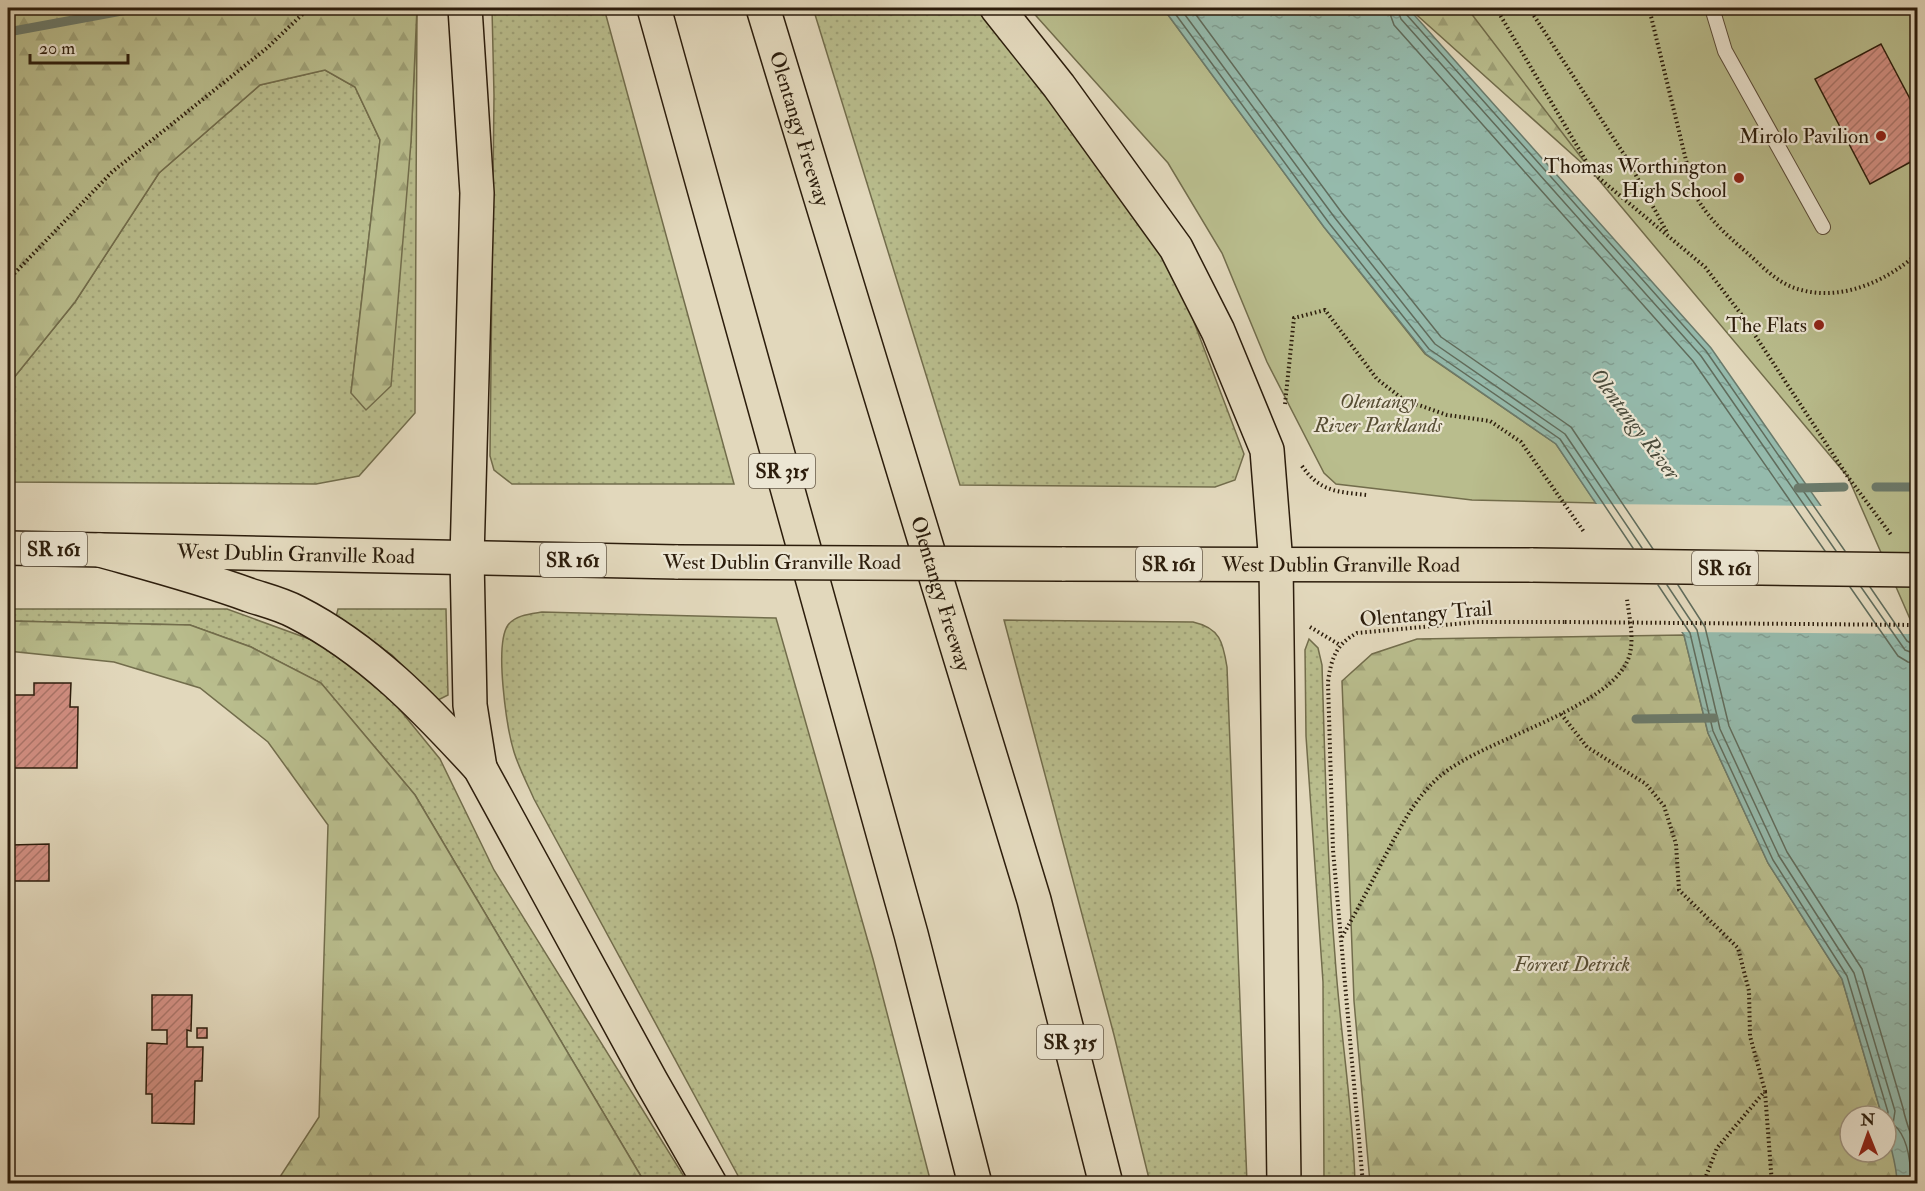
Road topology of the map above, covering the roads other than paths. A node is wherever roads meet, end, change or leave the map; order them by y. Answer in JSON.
{"nodes":[{"id":1,"x":465,"y":8,"type":"edge"},
{"id":2,"x":654,"y":8,"type":"edge"},
{"id":3,"x":763,"y":8,"type":"edge"},
{"id":4,"x":997,"y":8,"type":"edge"},
{"id":5,"x":1712,"y":8,"type":"edge"},
{"id":6,"x":1823,"y":226,"type":"dead end"},
{"id":7,"x":8,"y":548,"type":"edge"},
{"id":8,"x":100,"y":550,"type":"junction"},
{"id":9,"x":467,"y":558,"type":"junction"},
{"id":10,"x":1276,"y":564,"type":"junction"},
{"id":11,"x":1917,"y":570,"type":"edge"},
{"id":12,"x":480,"y":768,"type":"junction"},
{"id":13,"x":710,"y":1184,"type":"edge"},
{"id":14,"x":975,"y":1184,"type":"edge"},
{"id":15,"x":1106,"y":1184,"type":"edge"},
{"id":16,"x":1284,"y":1184,"type":"edge"}],
"edges":[{"from":1,"to":9,"type":"main road"},
{"from":2,"to":14,"type":"main road","number":"SR 315"},
{"from":3,"to":15,"type":"main road","name":"Olentangy Freeway","number":"SR 315"},
{"from":4,"to":10,"type":"main road"},
{"from":5,"to":6,"type":"lane"},
{"from":7,"to":8,"type":"main road","name":"West Dublin Granville Road","number":"SR 161"},
{"from":8,"to":9,"type":"main road","name":"West Dublin Granville Road","number":"SR 161"},
{"from":8,"to":12,"type":"main road"},
{"from":9,"to":10,"type":"main road","name":"West Dublin Granville Road","number":"SR 161","bridge":true},
{"from":9,"to":12,"type":"main road"},
{"from":10,"to":11,"type":"main road","name":"West Dublin Granville Road","number":"SR 161","bridge":true},
{"from":10,"to":16,"type":"main road"},
{"from":12,"to":13,"type":"main road"}]}
